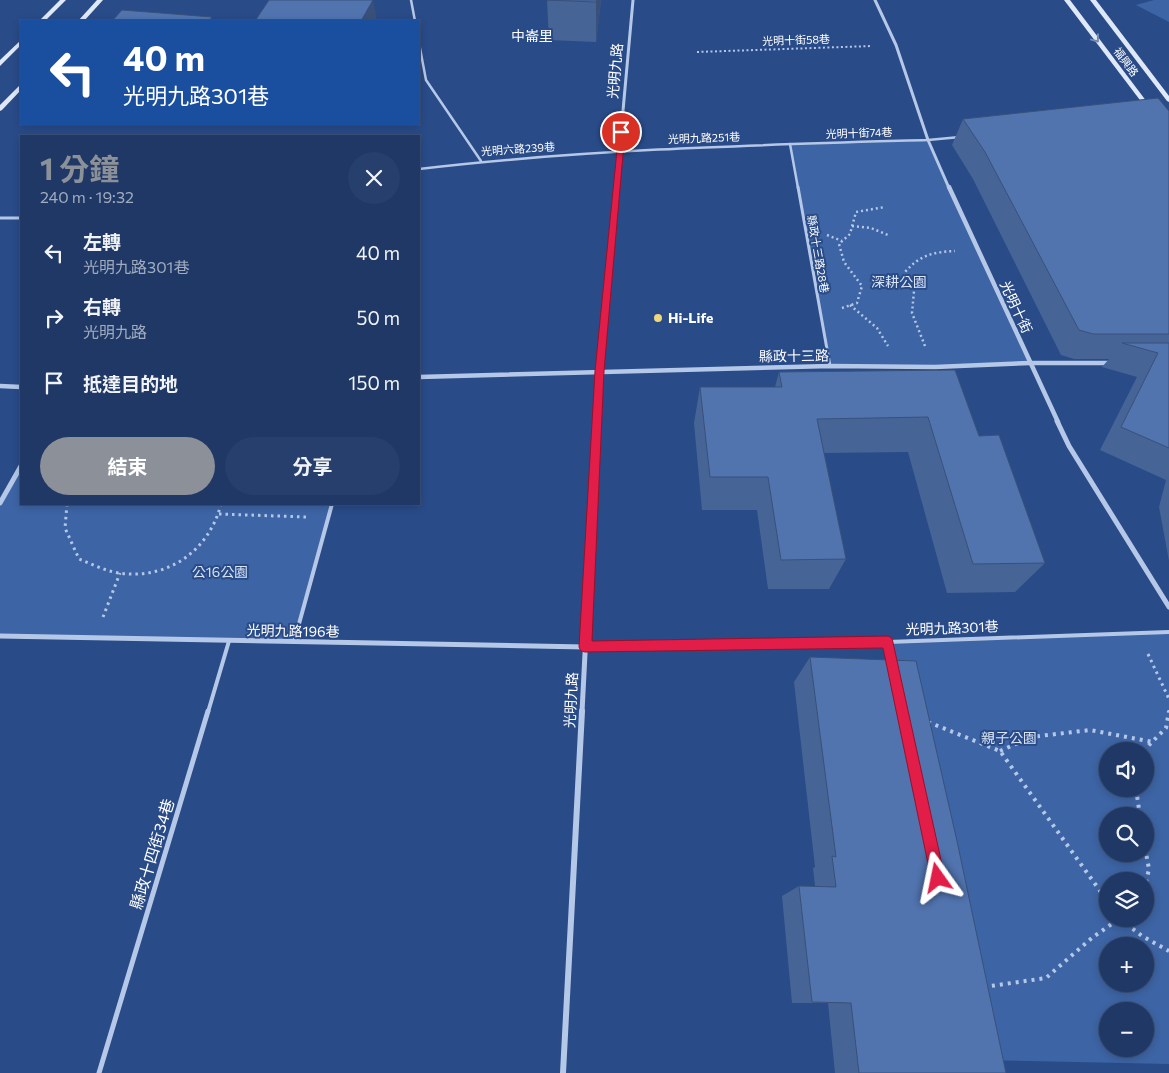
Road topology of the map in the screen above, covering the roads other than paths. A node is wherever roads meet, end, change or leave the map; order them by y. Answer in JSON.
{"nodes":[{"id":1,"x":63,"y":0,"type":"edge"},
{"id":2,"x":100,"y":0,"type":"edge"},
{"id":3,"x":411,"y":0,"type":"edge"},
{"id":4,"x":633,"y":0,"type":"edge"},
{"id":5,"x":875,"y":0,"type":"edge"},
{"id":6,"x":1067,"y":0,"type":"edge"},
{"id":7,"x":1093,"y":0,"type":"edge"},
{"id":8,"x":43,"y":20,"type":"edge"},
{"id":9,"x":82,"y":20,"type":"edge"},
{"id":10,"x":415,"y":20,"type":"edge"},
{"id":11,"x":20,"y":43,"type":"edge"},
{"id":12,"x":420,"y":48,"type":"edge"},
{"id":13,"x":0,"y":64,"type":"edge"},
{"id":14,"x":20,"y":87,"type":"edge"},
{"id":15,"x":1169,"y":100,"type":"edge"},
{"id":16,"x":0,"y":109,"type":"edge"},
{"id":17,"x":1155,"y":117,"type":"edge"},
{"id":18,"x":966,"y":136,"type":"edge"},
{"id":19,"x":928,"y":140,"type":"junction"},
{"id":20,"x":790,"y":144,"type":"junction"},
{"id":21,"x":620,"y":151,"type":"junction"},
{"id":22,"x":481,"y":161,"type":"junction"},
{"id":23,"x":420,"y":169,"type":"edge"},
{"id":24,"x":0,"y":218,"type":"edge"},
{"id":25,"x":20,"y":218,"type":"edge"},
{"id":26,"x":1030,"y":363,"type":"junction"},
{"id":27,"x":1119,"y":363,"type":"edge"},
{"id":28,"x":830,"y":366,"type":"junction"},
{"id":29,"x":600,"y":371,"type":"junction"},
{"id":30,"x":420,"y":377,"type":"edge"},
{"id":31,"x":0,"y":386,"type":"edge"},
{"id":32,"x":20,"y":387,"type":"edge"},
{"id":33,"x":20,"y":468,"type":"edge"},
{"id":34,"x":0,"y":503,"type":"edge"},
{"id":35,"x":332,"y":505,"type":"edge"},
{"id":36,"x":1169,"y":607,"type":"edge"},
{"id":37,"x":1169,"y":632,"type":"edge"},
{"id":38,"x":0,"y":636,"type":"edge"},
{"id":39,"x":229,"y":641,"type":"junction"},
{"id":40,"x":294,"y":642,"type":"junction"},
{"id":41,"x":888,"y":642,"type":"junction"},
{"id":42,"x":585,"y":647,"type":"junction"},
{"id":43,"x":895,"y":676,"type":"edge"},
{"id":44,"x":99,"y":1073,"type":"edge"},
{"id":45,"x":563,"y":1073,"type":"edge"}],
"edges":[{"from":1,"to":8,"type":"street"},
{"from":2,"to":9,"type":"street"},
{"from":3,"to":10,"type":"lane"},
{"from":4,"to":21,"type":"street","name":"光明九路"},
{"from":5,"to":19,"type":"street","name":"光明十街"},
{"from":6,"to":17,"type":"street","name":"福興路","one_way":true},
{"from":7,"to":15,"type":"street","name":"福興路"},
{"from":11,"to":13,"type":"street"},
{"from":12,"to":22,"type":"lane"},
{"from":14,"to":16,"type":"street"},
{"from":18,"to":19,"type":"lane"},
{"from":19,"to":20,"type":"lane","name":"光明十街74巷"},
{"from":19,"to":26,"type":"street","name":"光明十街"},
{"from":20,"to":21,"type":"lane","name":"光明九路251巷"},
{"from":20,"to":28,"type":"lane","name":"縣政十三路28巷"},
{"from":21,"to":22,"type":"lane","name":"光明六路239巷"},
{"from":21,"to":29,"type":"street","name":"光明九路"},
{"from":22,"to":23,"type":"lane","name":"光明六路239巷"},
{"from":24,"to":25,"type":"lane"},
{"from":26,"to":27,"type":"street","name":"縣政十三路"},
{"from":26,"to":28,"type":"street","name":"縣政十三路"},
{"from":26,"to":36,"type":"street","name":"光明十街"},
{"from":28,"to":29,"type":"street","name":"縣政十三路"},
{"from":29,"to":30,"type":"street","name":"縣政十三路"},
{"from":29,"to":42,"type":"street","name":"光明九路"},
{"from":31,"to":32,"type":"street"},
{"from":33,"to":34,"type":"street"},
{"from":35,"to":40,"type":"lane"},
{"from":37,"to":41,"type":"lane","name":"光明九路301巷"},
{"from":38,"to":39,"type":"street","name":"光明九路196巷"},
{"from":39,"to":40,"type":"street","name":"光明九路196巷"},
{"from":39,"to":44,"type":"lane","name":"縣政十四街34巷"},
{"from":40,"to":42,"type":"street","name":"光明九路196巷"},
{"from":41,"to":42,"type":"lane","name":"光明九路301巷"},
{"from":41,"to":43,"type":"street"},
{"from":42,"to":45,"type":"street","name":"光明九路"}]}
